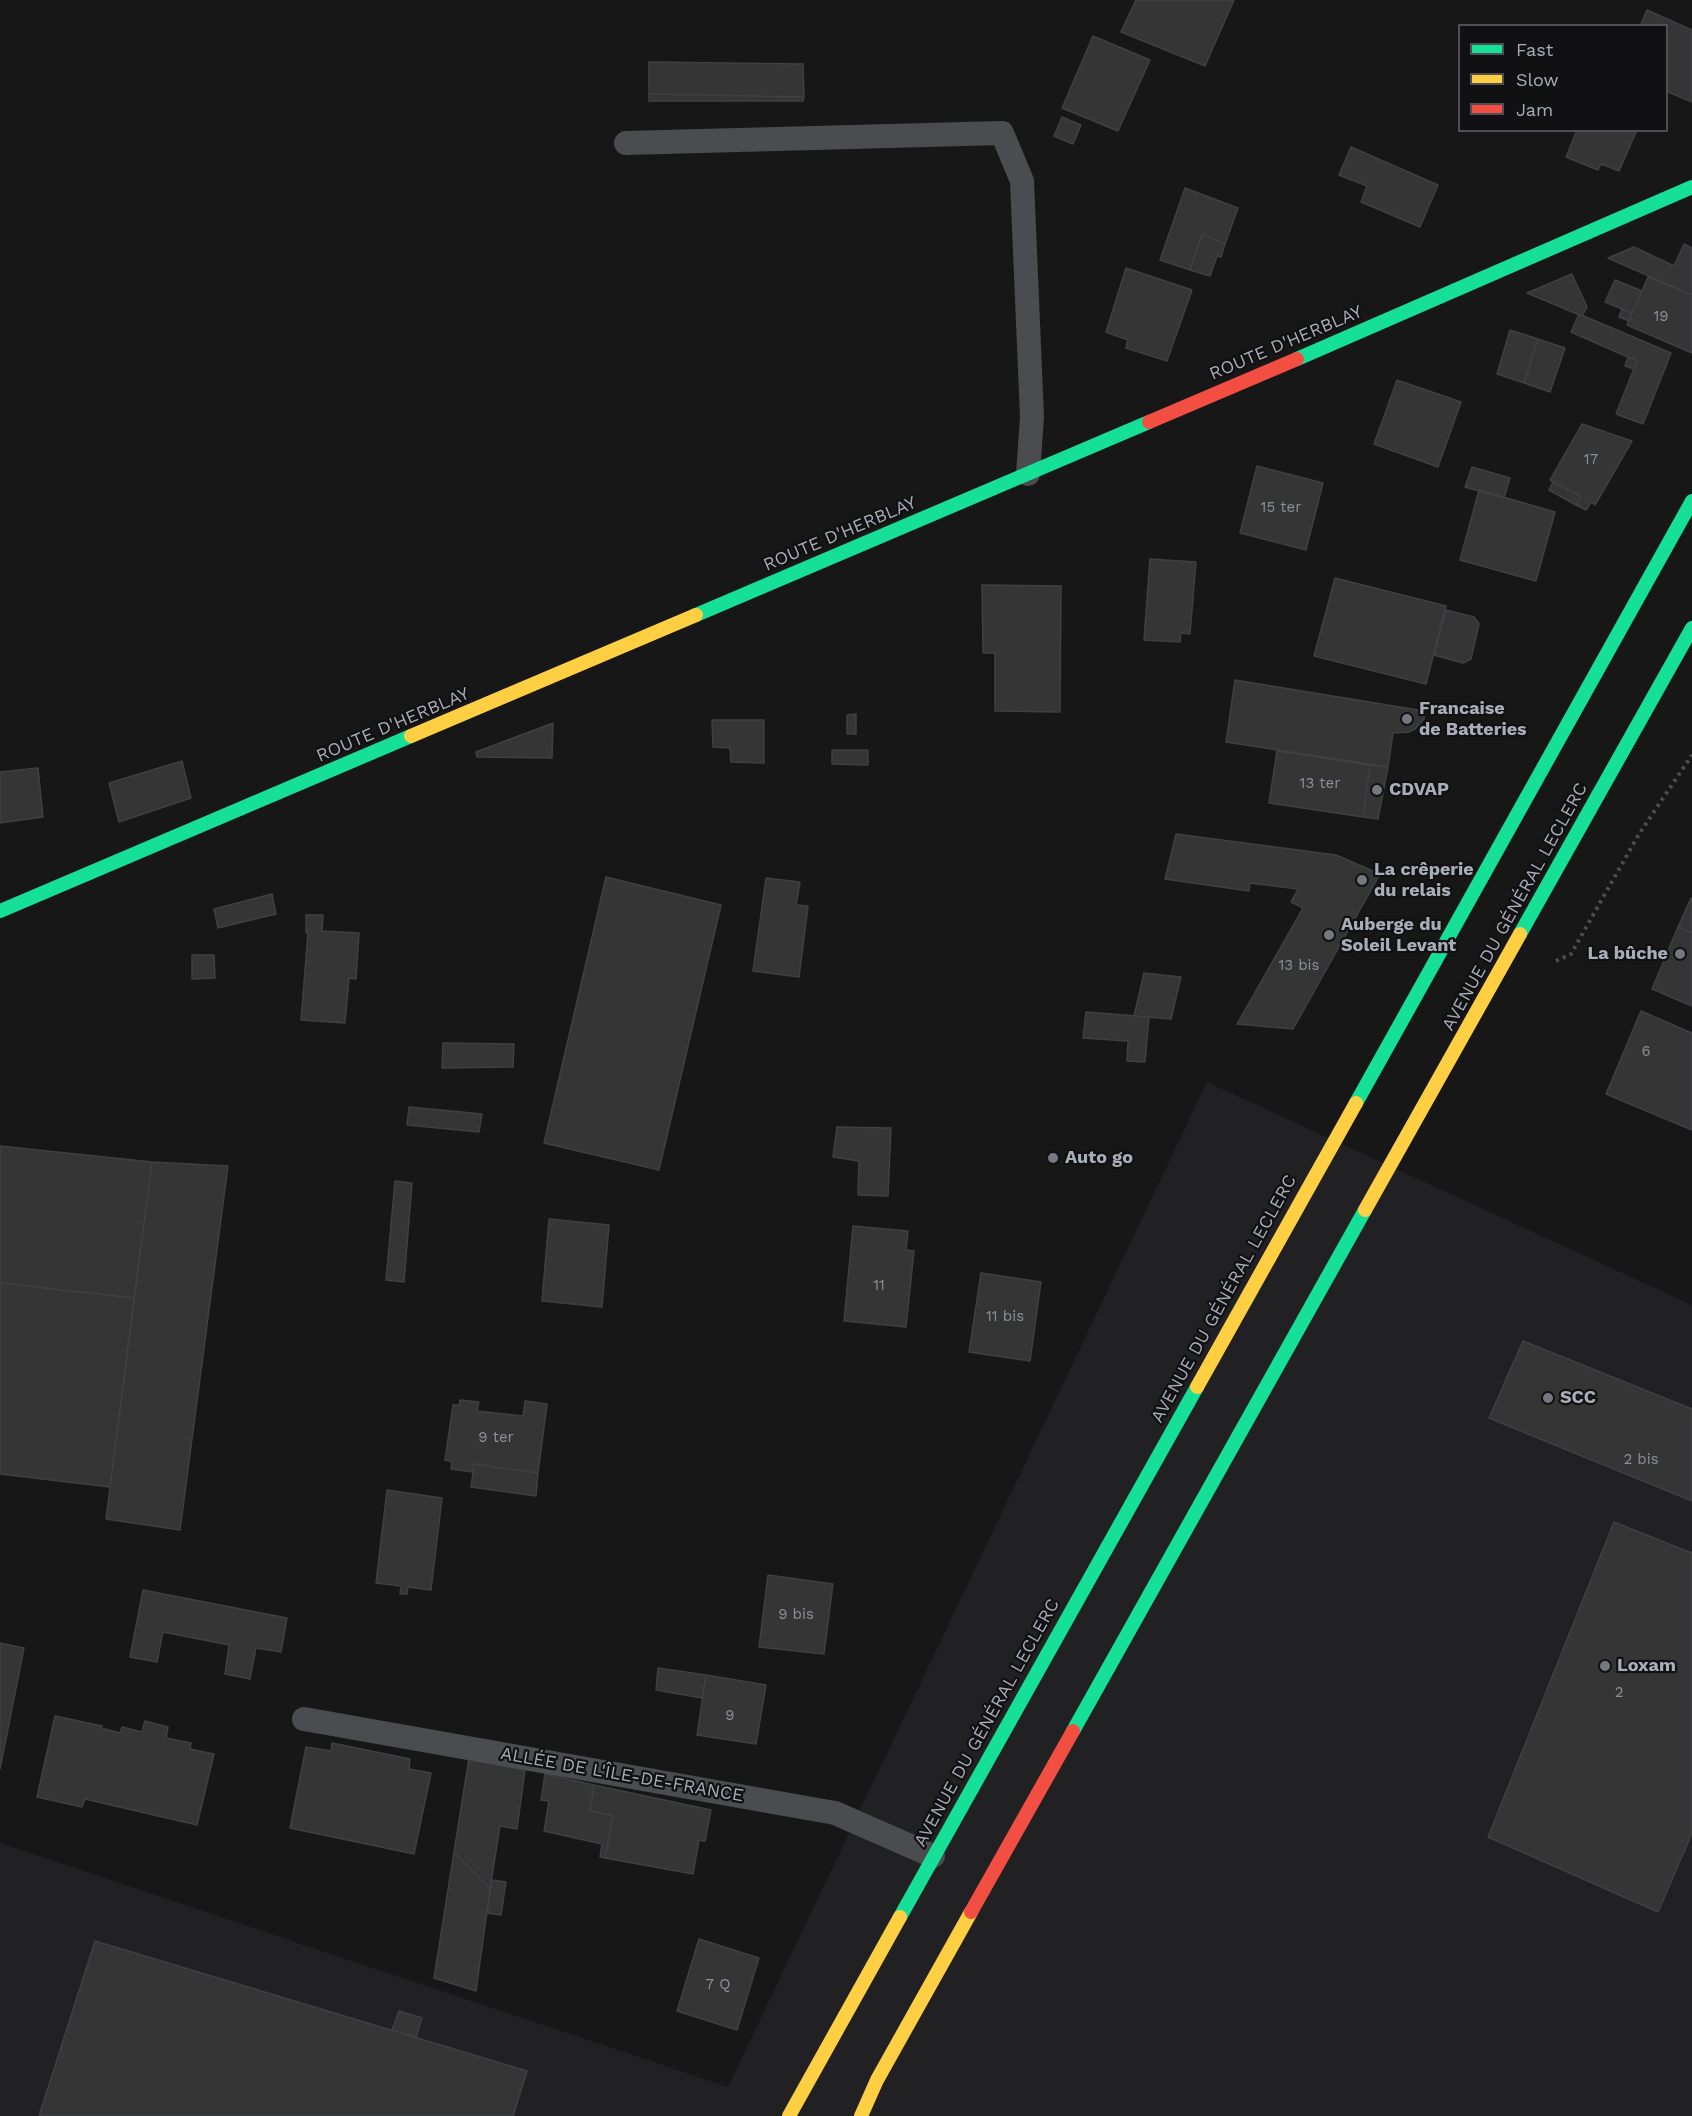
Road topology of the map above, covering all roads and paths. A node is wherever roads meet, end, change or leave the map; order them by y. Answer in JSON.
{"nodes":[{"id":1,"x":626,"y":143,"type":"dead end"},
{"id":2,"x":1692,"y":188,"type":"edge"},
{"id":3,"x":1028,"y":474,"type":"junction"},
{"id":4,"x":1692,"y":501,"type":"edge"},
{"id":5,"x":1692,"y":628,"type":"edge"},
{"id":6,"x":0,"y":911,"type":"edge"},
{"id":7,"x":304,"y":1719,"type":"dead end"},
{"id":8,"x":933,"y":1856,"type":"junction"},
{"id":9,"x":789,"y":2116,"type":"edge"},
{"id":10,"x":861,"y":2116,"type":"edge"}],
"edges":[{"from":1,"to":3,"type":"lane"},
{"from":2,"to":3,"type":"main road","name":"ROUTE D'HERBLAY"},
{"from":3,"to":6,"type":"main road","name":"ROUTE D'HERBLAY"},
{"from":4,"to":8,"type":"main road","name":"AVENUE DU GÉNÉRAL LECLERC"},
{"from":5,"to":10,"type":"main road","name":"AVENUE DU GÉNÉRAL LECLERC"},
{"from":7,"to":8,"type":"lane","name":"ALLÉE DE L'ÎLE-DE-FRANCE"},
{"from":8,"to":9,"type":"main road","name":"AVENUE DU GÉNÉRAL LECLERC"}]}
